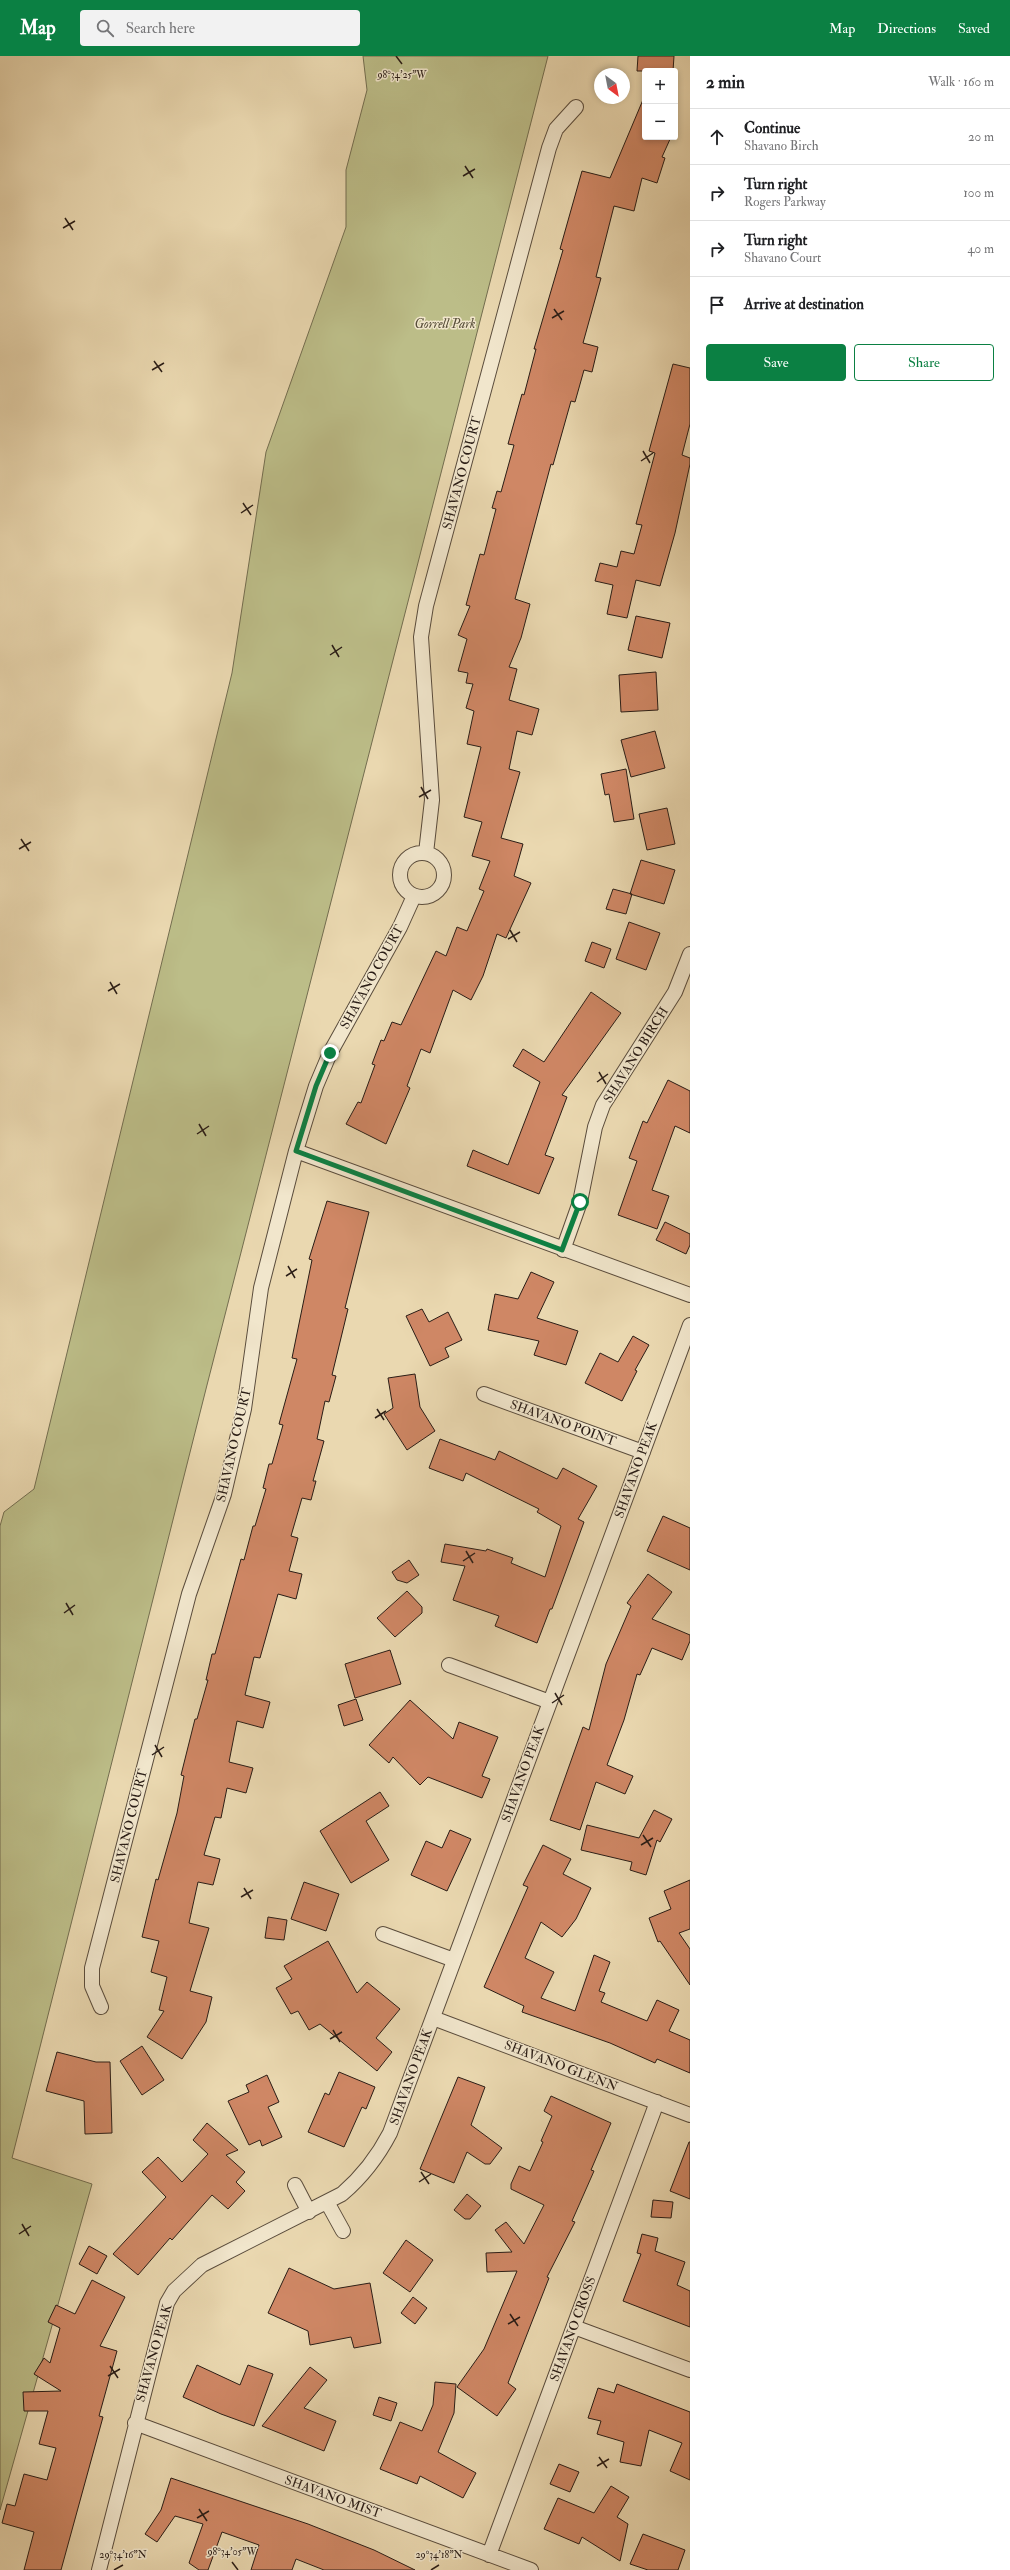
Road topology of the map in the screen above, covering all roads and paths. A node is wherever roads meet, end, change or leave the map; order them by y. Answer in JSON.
{"nodes":[{"id":1,"x":576,"y":107,"type":"dead end"},
{"id":2,"x":426,"y":853,"type":"junction"},
{"id":3,"x":414,"y":896,"type":"junction"},
{"id":4,"x":690,"y":954,"type":"edge"},
{"id":5,"x":296,"y":1151,"type":"junction"},
{"id":6,"x":562,"y":1250,"type":"junction"},
{"id":7,"x":690,"y":1295,"type":"edge"},
{"id":8,"x":690,"y":1325,"type":"edge"},
{"id":9,"x":484,"y":1394,"type":"dead end"},
{"id":10,"x":643,"y":1452,"type":"junction"},
{"id":11,"x":449,"y":1665,"type":"dead end"},
{"id":12,"x":550,"y":1702,"type":"junction"},
{"id":13,"x":383,"y":1934,"type":"dead end"},
{"id":14,"x":454,"y":1960,"type":"junction"},
{"id":15,"x":101,"y":2007,"type":"dead end"},
{"id":16,"x":433,"y":2018,"type":"junction"},
{"id":17,"x":657,"y":2102,"type":"junction"},
{"id":18,"x":690,"y":2114,"type":"edge"},
{"id":19,"x":295,"y":2185,"type":"dead end"},
{"id":20,"x":327,"y":2202,"type":"junction"},
{"id":21,"x":309,"y":2212,"type":"junction"},
{"id":22,"x":342,"y":2231,"type":"dead end"},
{"id":23,"x":574,"y":2327,"type":"junction"},
{"id":24,"x":690,"y":2370,"type":"edge"},
{"id":25,"x":135,"y":2423,"type":"junction"},
{"id":26,"x":489,"y":2555,"type":"junction"},
{"id":27,"x":99,"y":2570,"type":"edge"},
{"id":28,"x":531,"y":2570,"type":"edge"}],
"edges":[{"from":1,"to":2,"type":"street","name":"SHAVANO COURT"},
{"from":2,"to":3,"type":"street"},
{"from":2,"to":3,"type":"street"},
{"from":3,"to":5,"type":"street","name":"SHAVANO COURT"},
{"from":4,"to":6,"type":"street","name":"SHAVANO BIRCH"},
{"from":5,"to":6,"type":"street"},
{"from":5,"to":15,"type":"street","name":"SHAVANO COURT"},
{"from":6,"to":7,"type":"street"},
{"from":8,"to":10,"type":"street","name":"SHAVANO PEAK"},
{"from":9,"to":10,"type":"street","name":"SHAVANO POINT"},
{"from":10,"to":12,"type":"street","name":"SHAVANO PEAK"},
{"from":11,"to":12,"type":"street"},
{"from":12,"to":14,"type":"street","name":"SHAVANO PEAK"},
{"from":13,"to":14,"type":"street"},
{"from":14,"to":16,"type":"street","name":"SHAVANO PEAK"},
{"from":16,"to":17,"type":"street","name":"SHAVANO GLENN"},
{"from":16,"to":20,"type":"street","name":"SHAVANO PEAK"},
{"from":17,"to":18,"type":"street","name":"SHAVANO GLENN"},
{"from":17,"to":23,"type":"street","name":"SHAVANO CROSS"},
{"from":19,"to":21,"type":"street"},
{"from":20,"to":21,"type":"street","name":"SHAVANO PEAK"},
{"from":20,"to":22,"type":"street"},
{"from":21,"to":25,"type":"street","name":"SHAVANO PEAK"},
{"from":23,"to":24,"type":"street"},
{"from":23,"to":26,"type":"street","name":"SHAVANO CROSS"},
{"from":25,"to":26,"type":"street","name":"SHAVANO MIST"},
{"from":25,"to":27,"type":"street","name":"SHAVANO PEAK"},
{"from":26,"to":28,"type":"street","name":"SHAVANO MIST"}]}
